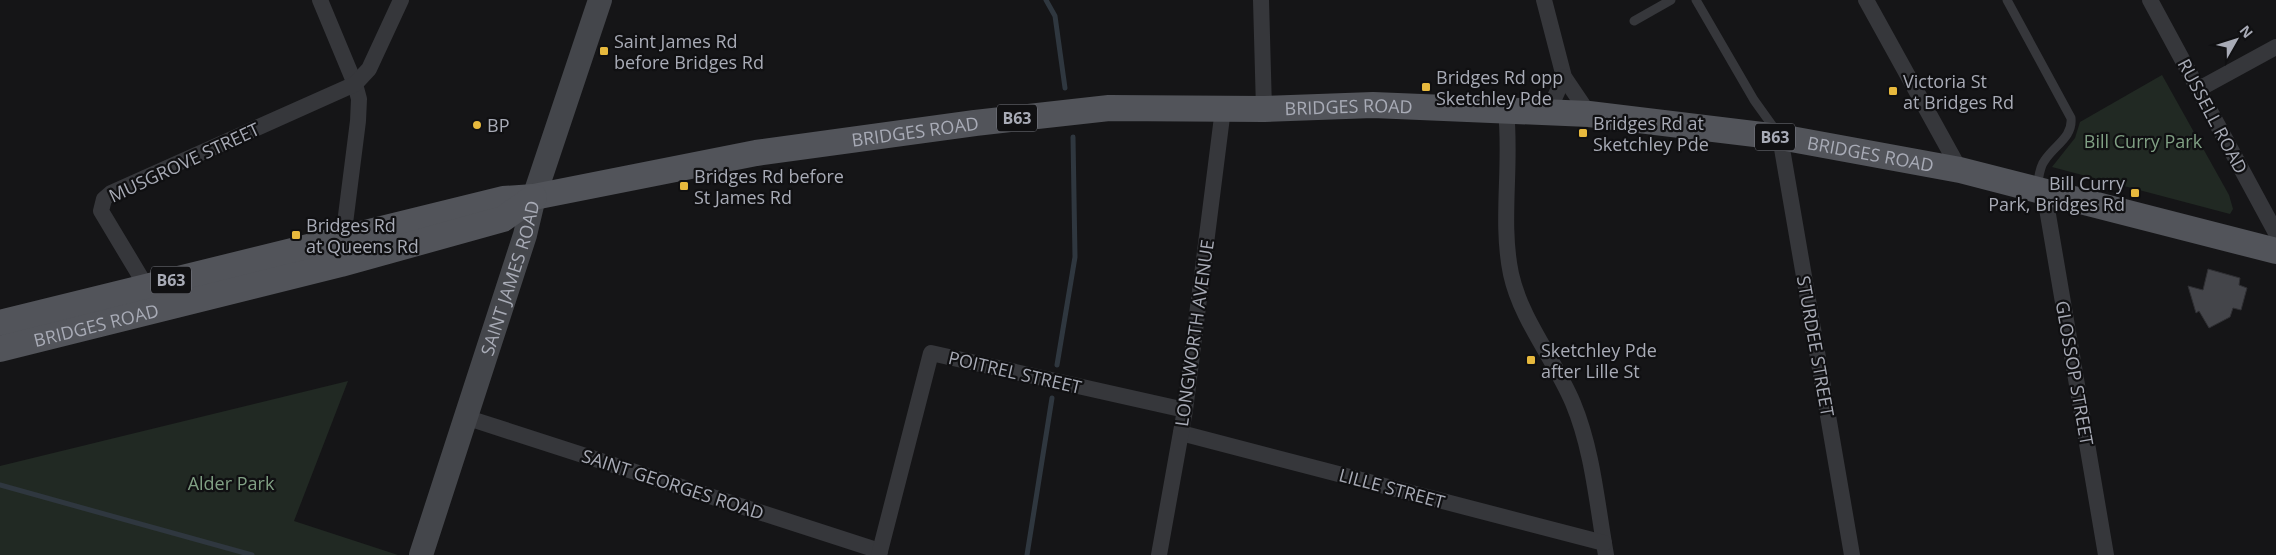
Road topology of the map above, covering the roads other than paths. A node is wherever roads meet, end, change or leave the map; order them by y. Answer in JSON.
{"nodes":[{"id":1,"x":320,"y":0,"type":"edge"},
{"id":2,"x":401,"y":0,"type":"edge"},
{"id":3,"x":600,"y":0,"type":"edge"},
{"id":4,"x":1261,"y":0,"type":"edge"},
{"id":5,"x":1544,"y":0,"type":"edge"},
{"id":6,"x":1671,"y":0,"type":"edge"},
{"id":7,"x":1696,"y":0,"type":"edge"},
{"id":8,"x":1866,"y":0,"type":"edge"},
{"id":9,"x":2007,"y":0,"type":"edge"},
{"id":10,"x":2150,"y":0,"type":"edge"},
{"id":11,"x":1634,"y":21,"type":"dead end"},
{"id":12,"x":2276,"y":47,"type":"edge"},
{"id":13,"x":1564,"y":77,"type":"junction"},
{"id":14,"x":355,"y":84,"type":"junction"},
{"id":15,"x":2199,"y":90,"type":"junction"},
{"id":16,"x":1223,"y":109,"type":"junction"},
{"id":17,"x":1264,"y":109,"type":"junction"},
{"id":18,"x":1506,"y":111,"type":"junction"},
{"id":19,"x":1548,"y":112,"type":"junction"},
{"id":20,"x":1589,"y":114,"type":"junction"},
{"id":21,"x":1780,"y":137,"type":"junction"},
{"id":22,"x":1960,"y":170,"type":"junction"},
{"id":23,"x":2040,"y":190,"type":"junction"},
{"id":24,"x":534,"y":197,"type":"junction"},
{"id":25,"x":2276,"y":233,"type":"edge"},
{"id":26,"x":342,"y":237,"type":"junction"},
{"id":27,"x":2276,"y":251,"type":"edge"},
{"id":28,"x":341,"y":264,"type":"junction"},
{"id":29,"x":146,"y":286,"type":"junction"},
{"id":30,"x":1,"y":338,"type":"edge"},
{"id":31,"x":1185,"y":410,"type":"junction"},
{"id":32,"x":465,"y":418,"type":"junction"},
{"id":33,"x":1181,"y":433,"type":"junction"},
{"id":34,"x":1605,"y":549,"type":"edge"},
{"id":35,"x":880,"y":553,"type":"edge"},
{"id":36,"x":421,"y":555,"type":"edge"},
{"id":37,"x":1159,"y":555,"type":"edge"},
{"id":38,"x":1852,"y":555,"type":"edge"},
{"id":39,"x":2106,"y":555,"type":"edge"}],
"edges":[{"from":1,"to":14,"type":"street"},
{"from":2,"to":14,"type":"street"},
{"from":3,"to":24,"type":"main road","name":"SAINT JAMES ROAD"},
{"from":4,"to":17,"type":"street"},
{"from":5,"to":13,"type":"street"},
{"from":6,"to":11,"type":"lane"},
{"from":7,"to":21,"type":"lane"},
{"from":8,"to":22,"type":"street"},
{"from":9,"to":23,"type":"lane"},
{"from":10,"to":15,"type":"street","name":"RUSSELL ROAD"},
{"from":12,"to":15,"type":"street"},
{"from":13,"to":19,"type":"street"},
{"from":13,"to":20,"type":"street"},
{"from":14,"to":26,"type":"street"},
{"from":14,"to":29,"type":"street","name":"MUSGROVE STREET"},
{"from":15,"to":25,"type":"street","name":"RUSSELL ROAD"},
{"from":16,"to":17,"type":"main road","name":"BRIDGES ROAD","number":"B63"},
{"from":16,"to":24,"type":"main road","name":"BRIDGES ROAD","number":"B63"},
{"from":16,"to":31,"type":"street","name":"LONGWORTH AVENUE"},
{"from":17,"to":18,"type":"main road","name":"BRIDGES ROAD","number":"B63"},
{"from":18,"to":19,"type":"main road","name":"BRIDGES ROAD","number":"B63"},
{"from":18,"to":34,"type":"street"},
{"from":19,"to":20,"type":"main road","name":"BRIDGES ROAD","number":"B63"},
{"from":20,"to":21,"type":"main road","name":"BRIDGES ROAD","number":"B63"},
{"from":21,"to":22,"type":"main road","name":"BRIDGES ROAD","number":"B63"},
{"from":21,"to":38,"type":"street","name":"STURDEE STREET"},
{"from":22,"to":23,"type":"main road","name":"BRIDGES ROAD","number":"B63"},
{"from":23,"to":27,"type":"main road","name":"BRIDGES ROAD","number":"B63"},
{"from":23,"to":39,"type":"street","name":"GLOSSOP STREET"},
{"from":24,"to":26,"type":"main road","name":"BRIDGES ROAD","number":"B63"},
{"from":24,"to":28,"type":"main road","name":"BRIDGES ROAD","number":"B63"},
{"from":24,"to":32,"type":"main road","name":"SAINT JAMES ROAD"},
{"from":26,"to":28,"type":"street"},
{"from":26,"to":29,"type":"main road","name":"BRIDGES ROAD","number":"B63"},
{"from":28,"to":30,"type":"main road","name":"BRIDGES ROAD","number":"B63"},
{"from":29,"to":30,"type":"main road","name":"BRIDGES ROAD","number":"B63"},
{"from":31,"to":33,"type":"street","name":"LONGWORTH AVENUE"},
{"from":31,"to":35,"type":"street","name":"POITREL STREET"},
{"from":32,"to":35,"type":"street","name":"SAINT GEORGES ROAD"},
{"from":32,"to":36,"type":"main road","name":"SAINT JAMES ROAD"},
{"from":33,"to":34,"type":"street","name":"LILLE STREET"},
{"from":33,"to":37,"type":"street","name":"LONGWORTH AVENUE"}]}
